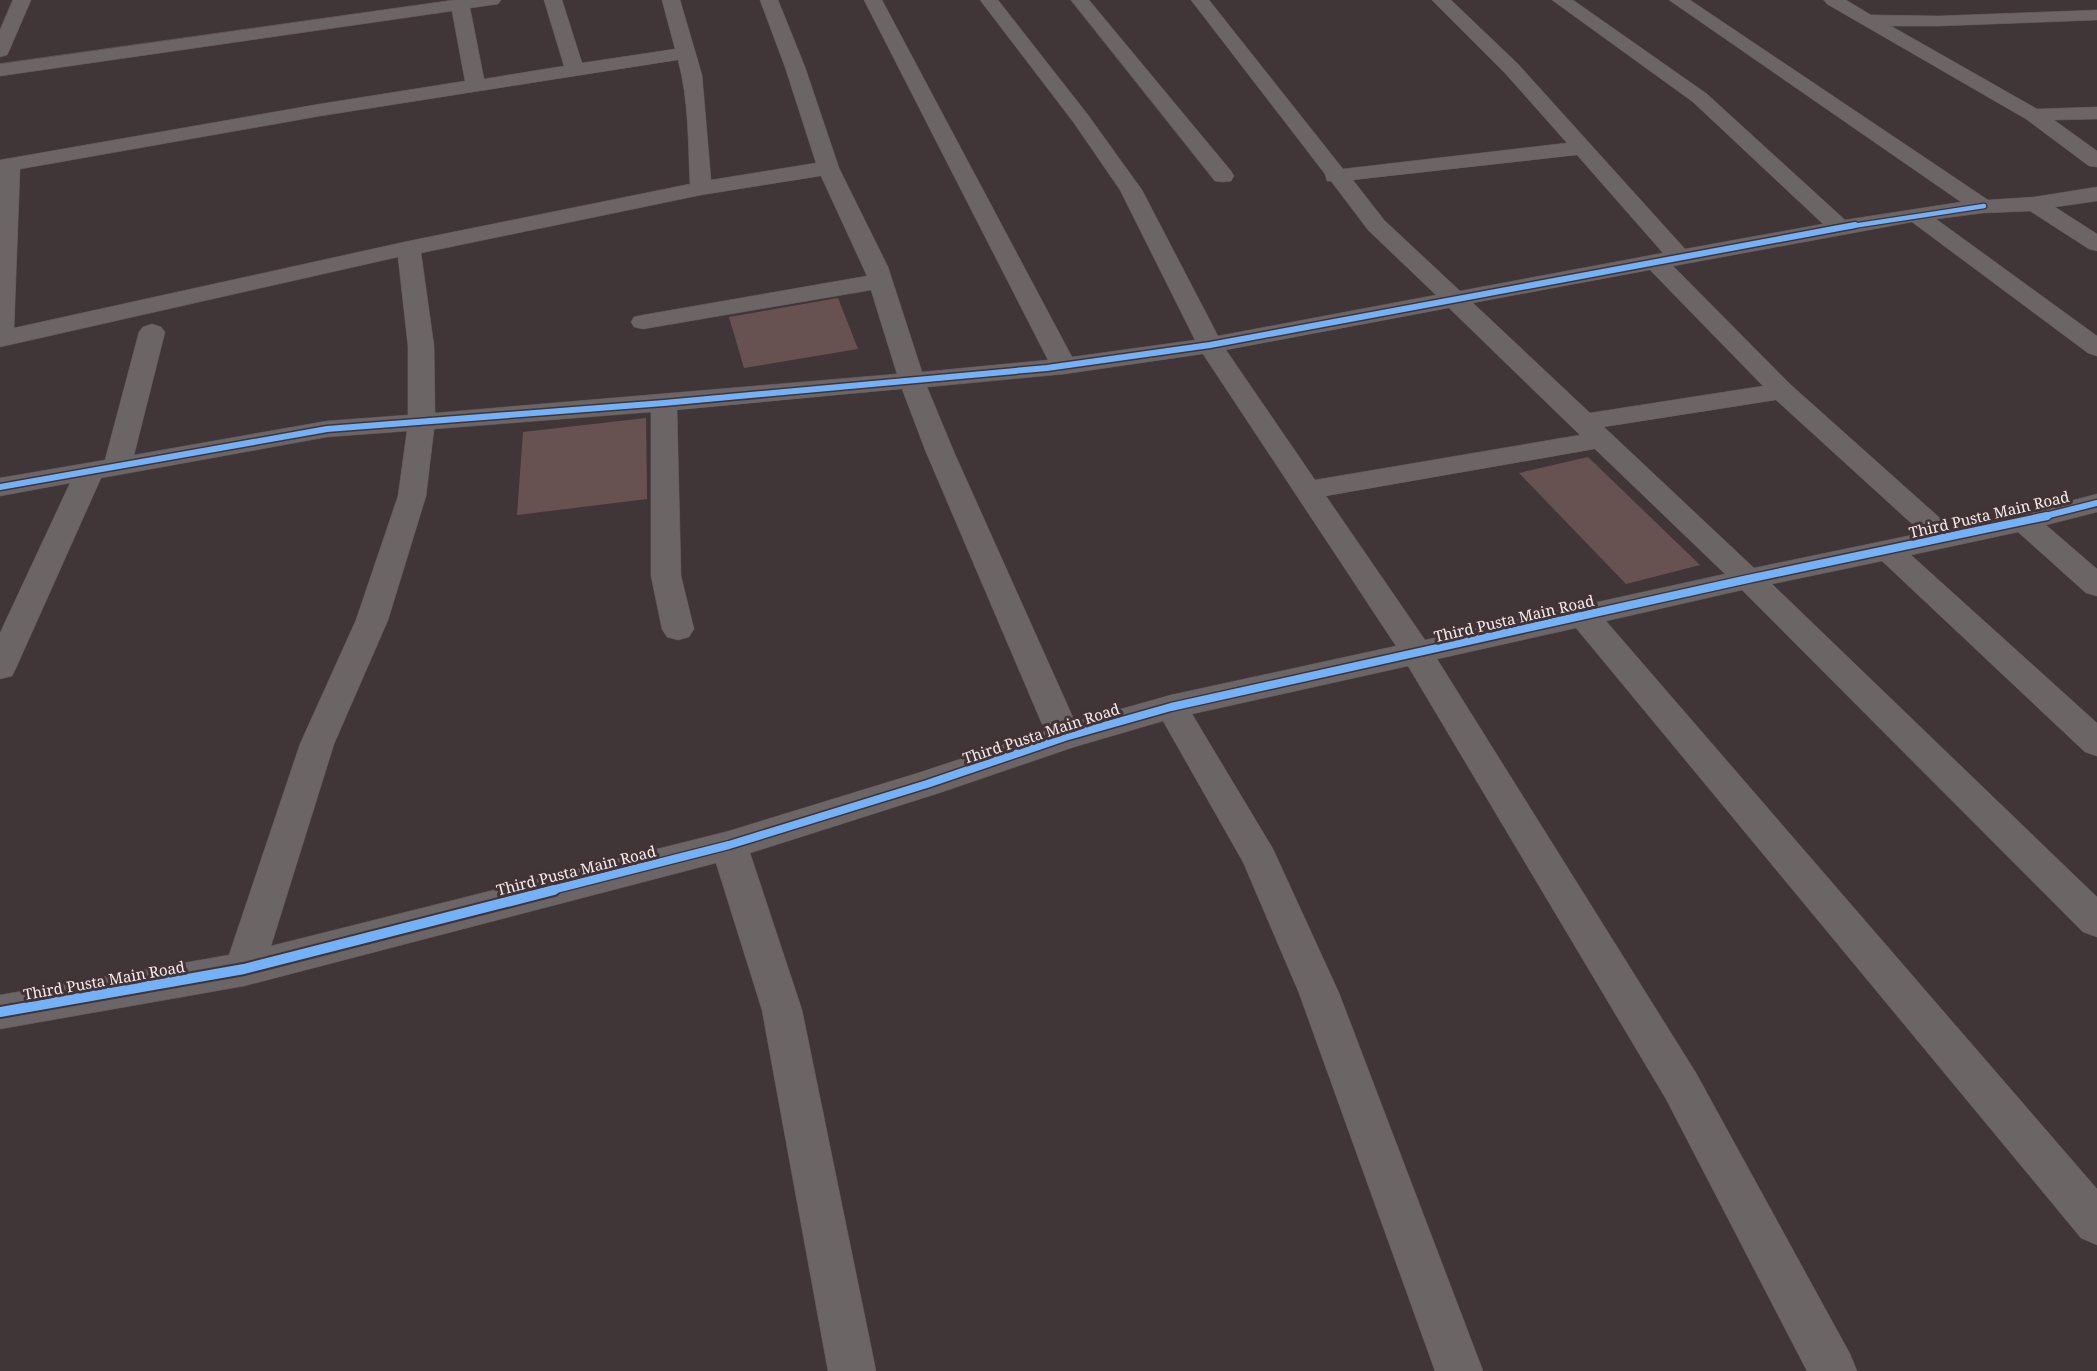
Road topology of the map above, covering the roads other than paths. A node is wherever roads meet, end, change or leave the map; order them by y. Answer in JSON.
{"nodes":[{"id":1,"x":22,"y":0,"type":"edge"},
{"id":2,"x":339,"y":0,"type":"edge"},
{"id":3,"x":485,"y":0,"type":"edge"},
{"id":4,"x":492,"y":0,"type":"edge"},
{"id":5,"x":553,"y":0,"type":"edge"},
{"id":6,"x":671,"y":0,"type":"edge"},
{"id":7,"x":769,"y":0,"type":"edge"},
{"id":8,"x":873,"y":0,"type":"edge"},
{"id":9,"x":989,"y":0,"type":"edge"},
{"id":10,"x":1080,"y":0,"type":"edge"},
{"id":11,"x":1200,"y":0,"type":"edge"},
{"id":12,"x":1441,"y":0,"type":"edge"},
{"id":13,"x":1561,"y":0,"type":"edge"},
{"id":14,"x":1678,"y":0,"type":"edge"},
{"id":15,"x":1833,"y":0,"type":"edge"},
{"id":16,"x":460,"y":4,"type":"junction"},
{"id":17,"x":2097,"y":15,"type":"edge"},
{"id":18,"x":1868,"y":20,"type":"junction"},
{"id":19,"x":342,"y":21,"type":"junction"},
{"id":20,"x":0,"y":51,"type":"edge"},
{"id":21,"x":686,"y":53,"type":"junction"},
{"id":22,"x":0,"y":70,"type":"edge"},
{"id":23,"x":575,"y":71,"type":"junction"},
{"id":24,"x":476,"y":86,"type":"junction"},
{"id":25,"x":2097,"y":113,"type":"edge"},
{"id":26,"x":2033,"y":115,"type":"junction"},
{"id":27,"x":1582,"y":148,"type":"junction"},
{"id":28,"x":2097,"y":161,"type":"edge"},
{"id":29,"x":5,"y":165,"type":"edge"},
{"id":30,"x":828,"y":168,"type":"junction"},
{"id":31,"x":1223,"y":176,"type":"dead end"},
{"id":32,"x":1335,"y":176,"type":"junction"},
{"id":33,"x":701,"y":188,"type":"junction"},
{"id":34,"x":2097,"y":194,"type":"edge"},
{"id":35,"x":2034,"y":204,"type":"junction"},
{"id":36,"x":1984,"y":206,"type":"junction"},
{"id":37,"x":1916,"y":215,"type":"junction"},
{"id":38,"x":1840,"y":228,"type":"junction"},
{"id":39,"x":2097,"y":244,"type":"edge"},
{"id":40,"x":409,"y":248,"type":"junction"},
{"id":41,"x":1668,"y":260,"type":"junction"},
{"id":42,"x":881,"y":281,"type":"junction"},
{"id":43,"x":1455,"y":299,"type":"junction"},
{"id":44,"x":643,"y":322,"type":"dead end"},
{"id":45,"x":152,"y":332,"type":"dead end"},
{"id":46,"x":1,"y":339,"type":"edge"},
{"id":47,"x":1210,"y":345,"type":"junction"},
{"id":48,"x":2097,"y":348,"type":"edge"},
{"id":49,"x":1064,"y":366,"type":"junction"},
{"id":50,"x":912,"y":381,"type":"junction"},
{"id":51,"x":1782,"y":391,"type":"junction"},
{"id":52,"x":664,"y":403,"type":"junction"},
{"id":53,"x":422,"y":420,"type":"junction"},
{"id":54,"x":1593,"y":430,"type":"junction"},
{"id":55,"x":103,"y":469,"type":"junction"},
{"id":56,"x":0,"y":487,"type":"edge"},
{"id":57,"x":1308,"y":490,"type":"junction"},
{"id":58,"x":2097,"y":503,"type":"edge"},
{"id":59,"x":2024,"y":522,"type":"junction"},
{"id":60,"x":1945,"y":538,"type":"junction"},
{"id":61,"x":1888,"y":550,"type":"junction"},
{"id":62,"x":1748,"y":579,"type":"junction"},
{"id":63,"x":2097,"y":586,"type":"edge"},
{"id":64,"x":1584,"y":616,"type":"junction"},
{"id":65,"x":678,"y":629,"type":"dead end"},
{"id":66,"x":1417,"y":653,"type":"junction"},
{"id":67,"x":0,"y":668,"type":"edge"},
{"id":68,"x":1172,"y":707,"type":"junction"},
{"id":69,"x":1065,"y":737,"type":"junction"},
{"id":70,"x":2097,"y":743,"type":"edge"},
{"id":71,"x":729,"y":845,"type":"junction"},
{"id":72,"x":2097,"y":921,"type":"edge"},
{"id":73,"x":244,"y":969,"type":"junction"},
{"id":74,"x":1,"y":1013,"type":"edge"},
{"id":75,"x":2097,"y":1223,"type":"edge"},
{"id":76,"x":852,"y":1371,"type":"edge"},
{"id":77,"x":1459,"y":1371,"type":"edge"},
{"id":78,"x":1833,"y":1371,"type":"edge"}],
"edges":[{"from":1,"to":20,"type":"street"},
{"from":2,"to":19,"type":"street"},
{"from":3,"to":4,"type":"street"},
{"from":3,"to":16,"type":"street"},
{"from":5,"to":23,"type":"street"},
{"from":6,"to":21,"type":"street"},
{"from":7,"to":30,"type":"street"},
{"from":8,"to":49,"type":"street"},
{"from":9,"to":47,"type":"street"},
{"from":10,"to":31,"type":"street"},
{"from":11,"to":32,"type":"street"},
{"from":12,"to":27,"type":"street"},
{"from":13,"to":38,"type":"street"},
{"from":14,"to":36,"type":"street"},
{"from":15,"to":18,"type":"street"},
{"from":16,"to":19,"type":"street"},
{"from":16,"to":24,"type":"street"},
{"from":17,"to":18,"type":"street"},
{"from":18,"to":26,"type":"street"},
{"from":19,"to":22,"type":"street"},
{"from":21,"to":23,"type":"street"},
{"from":21,"to":33,"type":"street"},
{"from":23,"to":24,"type":"street"},
{"from":24,"to":29,"type":"street"},
{"from":25,"to":26,"type":"street"},
{"from":26,"to":28,"type":"street"},
{"from":27,"to":32,"type":"street"},
{"from":27,"to":41,"type":"street"},
{"from":29,"to":46,"type":"street"},
{"from":30,"to":33,"type":"street"},
{"from":30,"to":42,"type":"street"},
{"from":32,"to":43,"type":"street"},
{"from":33,"to":40,"type":"street"},
{"from":34,"to":35,"type":"street"},
{"from":35,"to":36,"type":"street"},
{"from":35,"to":39,"type":"street"},
{"from":36,"to":37,"type":"street"},
{"from":37,"to":38,"type":"street"},
{"from":37,"to":48,"type":"street"},
{"from":38,"to":41,"type":"street"},
{"from":40,"to":46,"type":"street"},
{"from":40,"to":53,"type":"street"},
{"from":41,"to":43,"type":"street"},
{"from":41,"to":51,"type":"street"},
{"from":42,"to":44,"type":"street"},
{"from":42,"to":50,"type":"street"},
{"from":43,"to":47,"type":"street"},
{"from":43,"to":54,"type":"street"},
{"from":45,"to":55,"type":"street"},
{"from":47,"to":49,"type":"street"},
{"from":47,"to":57,"type":"street"},
{"from":49,"to":50,"type":"street"},
{"from":50,"to":52,"type":"street"},
{"from":50,"to":69,"type":"street"},
{"from":51,"to":54,"type":"street"},
{"from":51,"to":60,"type":"street"},
{"from":52,"to":53,"type":"street"},
{"from":52,"to":65,"type":"street"},
{"from":53,"to":55,"type":"street"},
{"from":53,"to":73,"type":"street"},
{"from":54,"to":57,"type":"street"},
{"from":54,"to":62,"type":"street"},
{"from":55,"to":56,"type":"street"},
{"from":55,"to":67,"type":"street"},
{"from":57,"to":66,"type":"street"},
{"from":58,"to":59,"type":"street","name":"Third Pusta Main Road"},
{"from":59,"to":60,"type":"street","name":"Third Pusta Main Road"},
{"from":59,"to":63,"type":"street"},
{"from":60,"to":61,"type":"street","name":"Third Pusta Main Road"},
{"from":61,"to":62,"type":"street","name":"Third Pusta Main Road"},
{"from":61,"to":70,"type":"street"},
{"from":62,"to":64,"type":"street","name":"Third Pusta Main Road"},
{"from":62,"to":72,"type":"street"},
{"from":64,"to":66,"type":"street","name":"Third Pusta Main Road"},
{"from":64,"to":75,"type":"street"},
{"from":66,"to":68,"type":"street","name":"Third Pusta Main Road"},
{"from":66,"to":78,"type":"street"},
{"from":68,"to":69,"type":"street","name":"Third Pusta Main Road"},
{"from":68,"to":77,"type":"street"},
{"from":69,"to":71,"type":"street","name":"Third Pusta Main Road"},
{"from":71,"to":73,"type":"street","name":"Third Pusta Main Road"},
{"from":71,"to":76,"type":"street"},
{"from":73,"to":74,"type":"street","name":"Third Pusta Main Road"}]}
